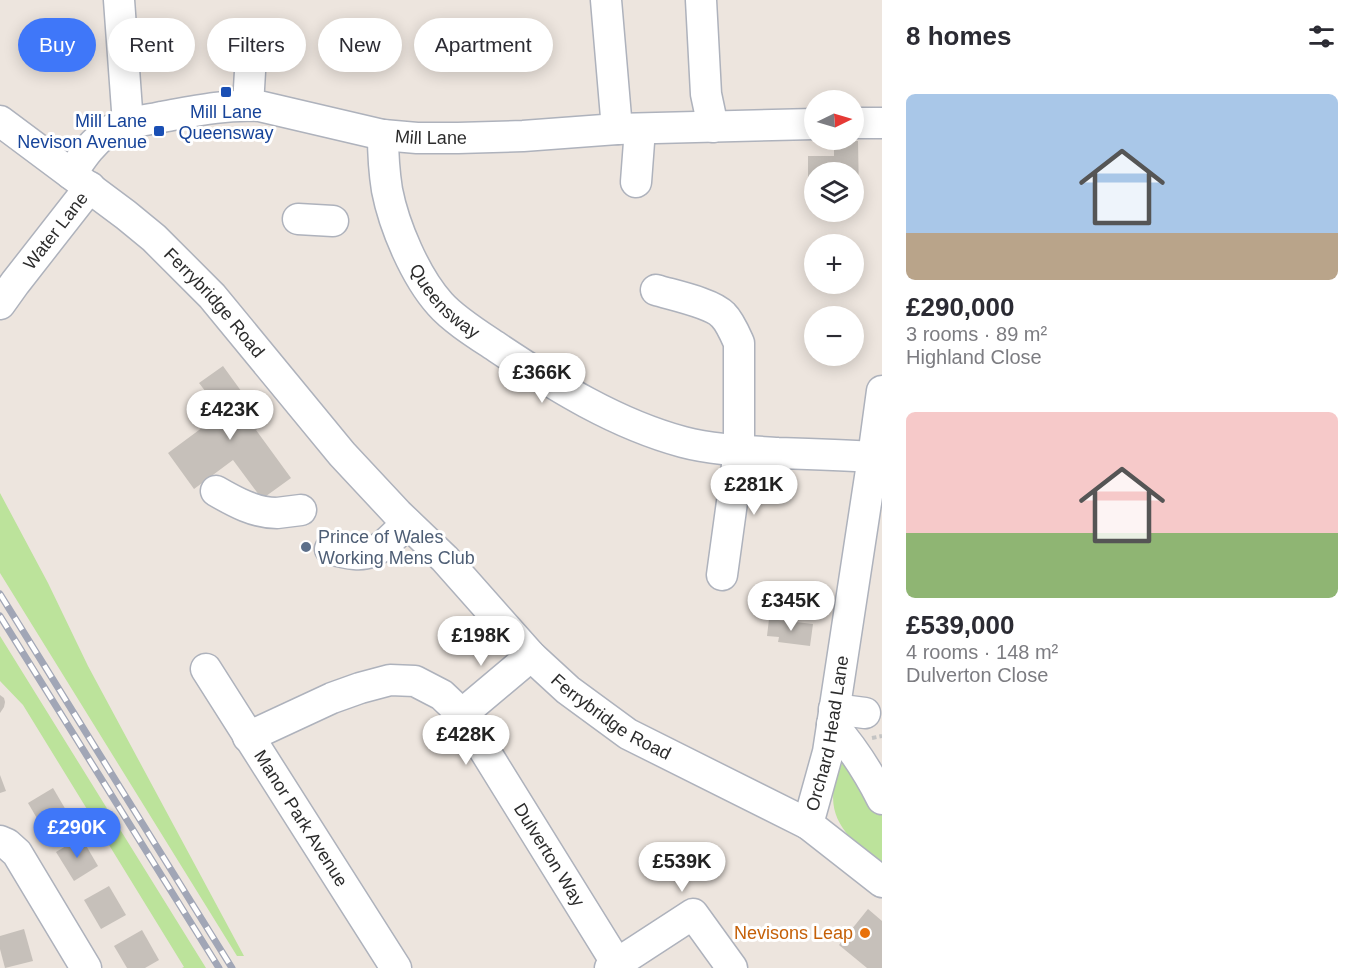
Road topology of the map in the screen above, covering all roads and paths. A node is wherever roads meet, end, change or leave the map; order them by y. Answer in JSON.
{"nodes":[{"id":1,"x":119,"y":0,"type":"edge"},
{"id":2,"x":606,"y":0,"type":"edge"},
{"id":3,"x":701,"y":0,"type":"edge"},
{"id":4,"x":250,"y":72,"type":"edge"},
{"id":5,"x":248,"y":105,"type":"junction"},
{"id":6,"x":0,"y":121,"type":"edge"},
{"id":7,"x":864,"y":123,"type":"edge"},
{"id":8,"x":882,"y":123,"type":"edge"},
{"id":9,"x":128,"y":124,"type":"junction"},
{"id":10,"x":804,"y":124,"type":"edge"},
{"id":11,"x":713,"y":127,"type":"junction"},
{"id":12,"x":628,"y":129,"type":"junction"},
{"id":13,"x":383,"y":135,"type":"junction"},
{"id":14,"x":80,"y":180,"type":"junction"},
{"id":15,"x":636,"y":182,"type":"dead end"},
{"id":16,"x":298,"y":219,"type":"dead end"},
{"id":17,"x":333,"y":221,"type":"dead end"},
{"id":18,"x":656,"y":290,"type":"dead end"},
{"id":19,"x":0,"y":304,"type":"edge"},
{"id":20,"x":882,"y":391,"type":"edge"},
{"id":21,"x":739,"y":451,"type":"junction"},
{"id":22,"x":873,"y":457,"type":"junction"},
{"id":23,"x":216,"y":490,"type":"dead end"},
{"id":24,"x":301,"y":510,"type":"dead end"},
{"id":25,"x":407,"y":523,"type":"junction"},
{"id":26,"x":330,"y":549,"type":"dead end"},
{"id":27,"x":722,"y":575,"type":"dead end"},
{"id":28,"x":531,"y":656,"type":"junction"},
{"id":29,"x":206,"y":669,"type":"dead end"},
{"id":30,"x":865,"y":713,"type":"dead end"},
{"id":31,"x":462,"y":714,"type":"junction"},
{"id":32,"x":833,"y":717,"type":"junction"},
{"id":33,"x":248,"y":737,"type":"junction"},
{"id":34,"x":882,"y":799,"type":"edge"},
{"id":35,"x":808,"y":825,"type":"junction"},
{"id":36,"x":0,"y":841,"type":"edge"},
{"id":37,"x":882,"y":882,"type":"edge"},
{"id":38,"x":614,"y":966,"type":"edge"},
{"id":39,"x":86,"y":968,"type":"edge"},
{"id":40,"x":396,"y":968,"type":"edge"},
{"id":41,"x":732,"y":968,"type":"edge"}],
"edges":[{"from":1,"to":9,"type":"street"},
{"from":2,"to":12,"type":"street"},
{"from":3,"to":11,"type":"street"},
{"from":4,"to":5,"type":"street"},
{"from":5,"to":9,"type":"street","name":"Mill Lane"},
{"from":5,"to":13,"type":"street","name":"Mill Lane"},
{"from":6,"to":14,"type":"street","name":"Ferrybridge Road"},
{"from":7,"to":8,"type":"street"},
{"from":9,"to":14,"type":"street","name":"Mill Lane"},
{"from":10,"to":11,"type":"street","name":"Mill Lane"},
{"from":11,"to":12,"type":"street","name":"Mill Lane"},
{"from":12,"to":13,"type":"street","name":"Mill Lane"},
{"from":12,"to":15,"type":"street"},
{"from":13,"to":21,"type":"street","name":"Queensway"},
{"from":14,"to":19,"type":"street","name":"Water Lane"},
{"from":14,"to":25,"type":"street","name":"Ferrybridge Road"},
{"from":16,"to":17,"type":"street"},
{"from":18,"to":21,"type":"street"},
{"from":20,"to":22,"type":"street","name":"Orchard Head Lane"},
{"from":21,"to":22,"type":"street","name":"Queensway"},
{"from":21,"to":27,"type":"street"},
{"from":22,"to":32,"type":"street","name":"Orchard Head Lane"},
{"from":23,"to":24,"type":"street"},
{"from":25,"to":26,"type":"street"},
{"from":25,"to":28,"type":"street","name":"Ferrybridge Road"},
{"from":28,"to":31,"type":"street"},
{"from":28,"to":35,"type":"street","name":"Ferrybridge Road"},
{"from":29,"to":33,"type":"street","name":"Manor Park Avenue"},
{"from":30,"to":32,"type":"street"},
{"from":31,"to":33,"type":"street","name":"Dulverton Way"},
{"from":31,"to":38,"type":"street","name":"Dulverton Way"},
{"from":32,"to":34,"type":"street"},
{"from":32,"to":35,"type":"street","name":"Orchard Head Lane"},
{"from":33,"to":40,"type":"street","name":"Manor Park Avenue"},
{"from":35,"to":37,"type":"street","name":"Ferrybridge Road"},
{"from":36,"to":39,"type":"street"},
{"from":38,"to":41,"type":"street"}]}
